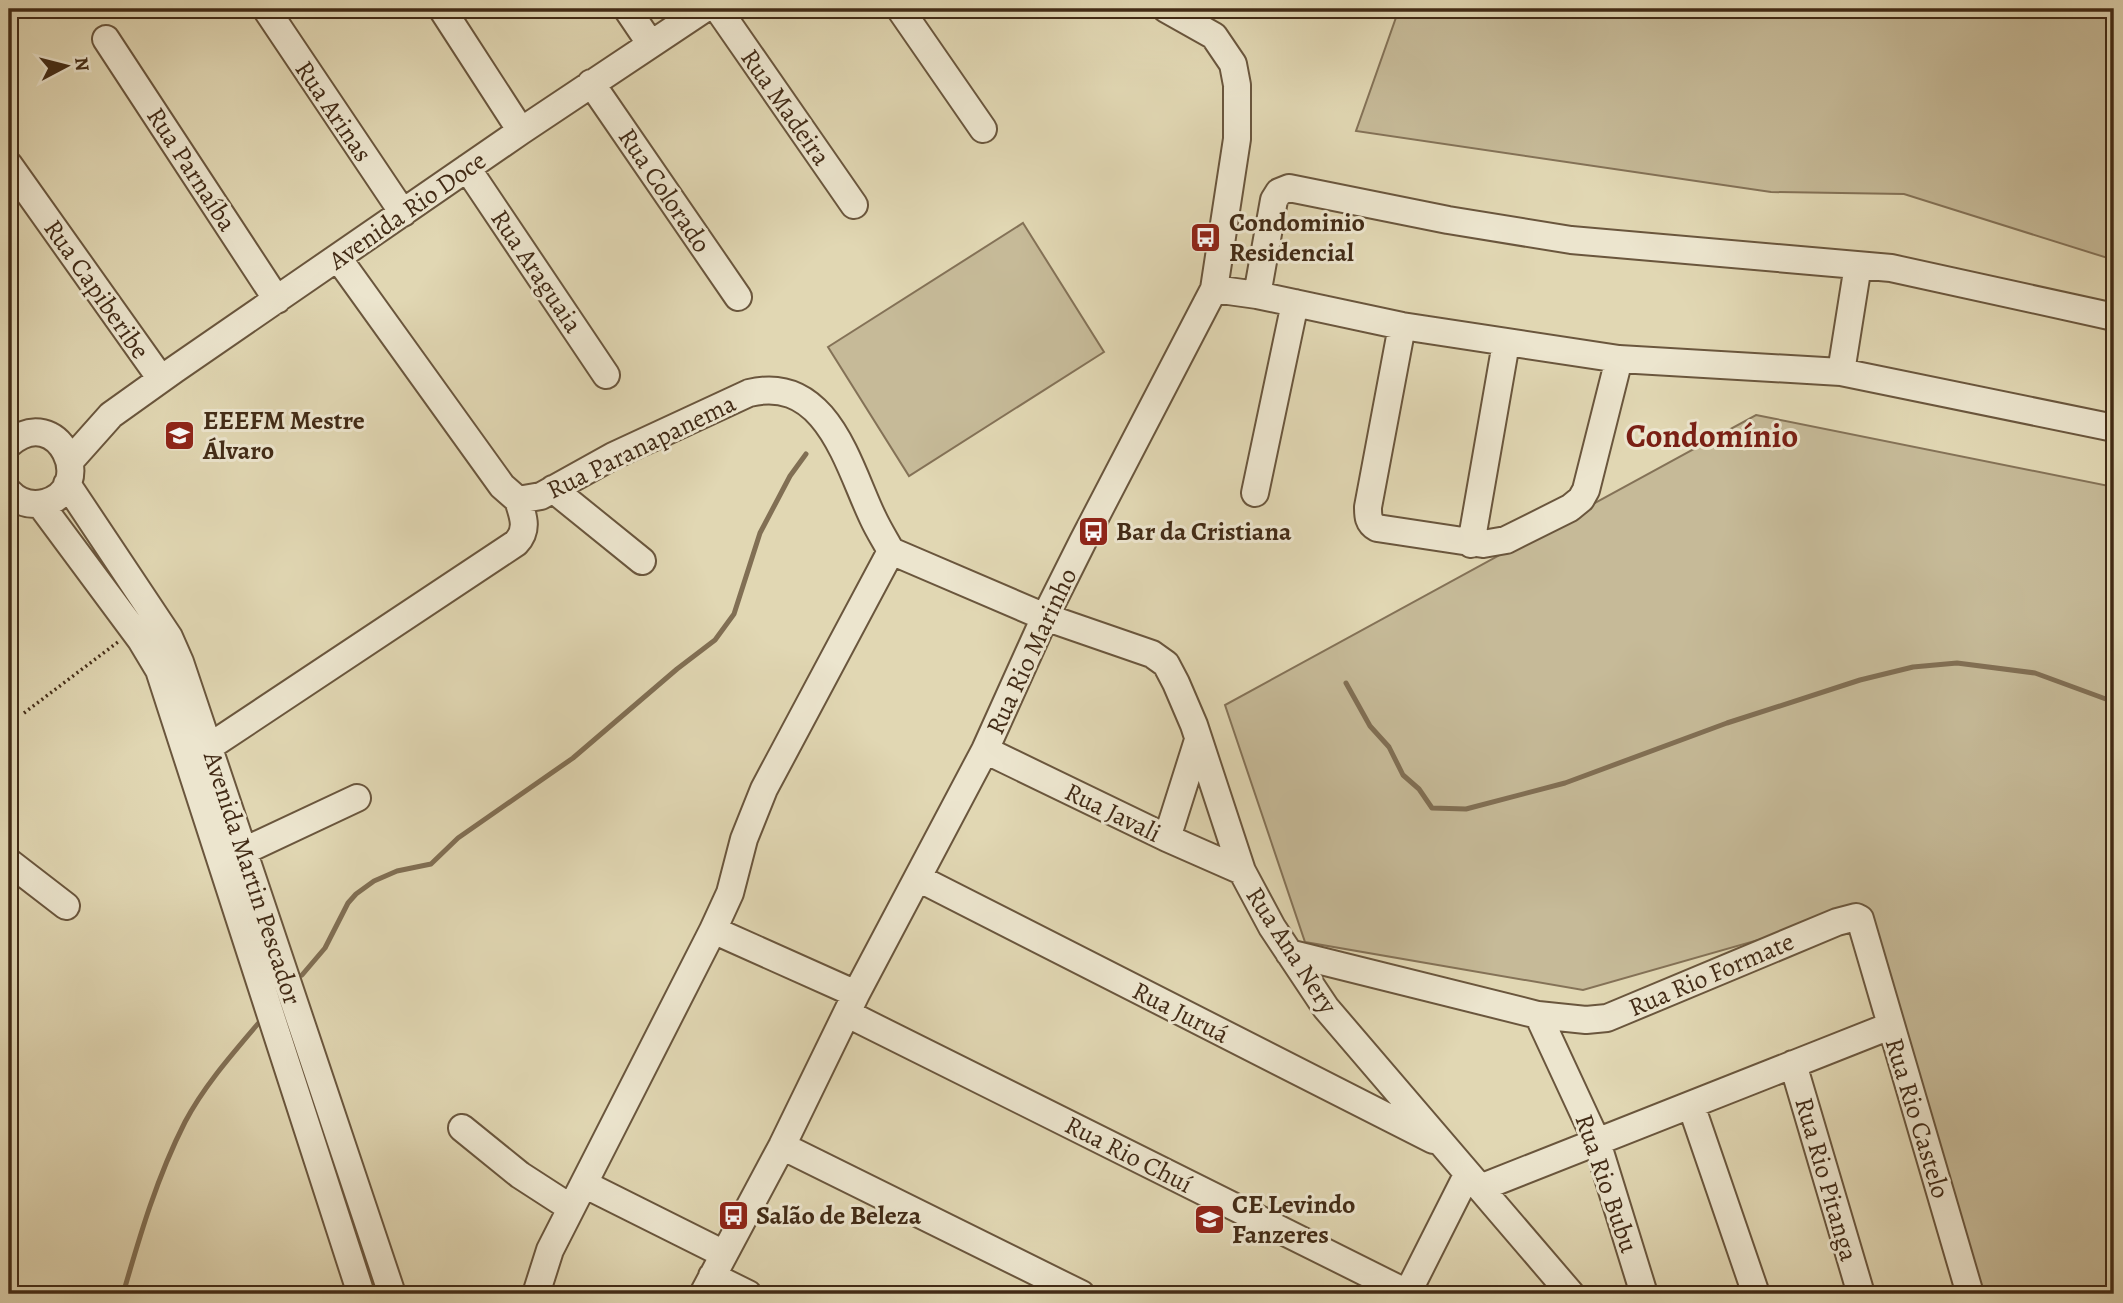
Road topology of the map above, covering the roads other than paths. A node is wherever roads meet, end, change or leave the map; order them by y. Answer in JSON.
{"nodes":[{"id":1,"x":266,"y":9,"type":"edge"},
{"id":2,"x":442,"y":9,"type":"edge"},
{"id":3,"x":627,"y":9,"type":"edge"},
{"id":4,"x":704,"y":9,"type":"edge"},
{"id":5,"x":718,"y":9,"type":"edge"},
{"id":6,"x":900,"y":9,"type":"edge"},
{"id":7,"x":1166,"y":9,"type":"edge"},
{"id":8,"x":106,"y":39,"type":"dead end"},
{"id":9,"x":650,"y":43,"type":"junction"},
{"id":10,"x":592,"y":83,"type":"junction"},
{"id":11,"x":983,"y":130,"type":"dead end"},
{"id":12,"x":521,"y":131,"type":"junction"},
{"id":13,"x":9,"y":165,"type":"edge"},
{"id":14,"x":467,"y":168,"type":"junction"},
{"id":15,"x":854,"y":205,"type":"dead end"},
{"id":16,"x":403,"y":213,"type":"junction"},
{"id":17,"x":338,"y":258,"type":"junction"},
{"id":18,"x":1858,"y":265,"type":"junction"},
{"id":19,"x":1214,"y":289,"type":"junction"},
{"id":20,"x":1257,"y":295,"type":"junction"},
{"id":21,"x":738,"y":297,"type":"dead end"},
{"id":22,"x":277,"y":300,"type":"junction"},
{"id":23,"x":1295,"y":303,"type":"junction"},
{"id":24,"x":2114,"y":317,"type":"edge"},
{"id":25,"x":1402,"y":326,"type":"junction"},
{"id":26,"x":1506,"y":343,"type":"junction"},
{"id":27,"x":1619,"y":359,"type":"junction"},
{"id":28,"x":1841,"y":372,"type":"junction"},
{"id":29,"x":607,"y":375,"type":"dead end"},
{"id":30,"x":161,"y":379,"type":"junction"},
{"id":31,"x":111,"y":415,"type":"junction"},
{"id":32,"x":2114,"y":428,"type":"edge"},
{"id":33,"x":14,"y":433,"type":"edge"},
{"id":34,"x":52,"y":437,"type":"junction"},
{"id":35,"x":69,"y":472,"type":"junction"},
{"id":36,"x":553,"y":489,"type":"junction"},
{"id":37,"x":1255,"y":493,"type":"dead end"},
{"id":38,"x":9,"y":494,"type":"edge"},
{"id":39,"x":518,"y":500,"type":"junction"},
{"id":40,"x":40,"y":504,"type":"junction"},
{"id":41,"x":1471,"y":544,"type":"junction"},
{"id":42,"x":891,"y":551,"type":"junction"},
{"id":43,"x":642,"y":561,"type":"dead end"},
{"id":44,"x":1045,"y":617,"type":"junction"},
{"id":45,"x":1198,"y":740,"type":"junction"},
{"id":46,"x":209,"y":747,"type":"junction"},
{"id":47,"x":985,"y":750,"type":"junction"},
{"id":48,"x":358,"y":797,"type":"dead end"},
{"id":49,"x":1167,"y":838,"type":"junction"},
{"id":50,"x":244,"y":851,"type":"junction"},
{"id":51,"x":9,"y":862,"type":"edge"},
{"id":52,"x":1242,"y":871,"type":"junction"},
{"id":53,"x":918,"y":878,"type":"junction"},
{"id":54,"x":66,"y":906,"type":"dead end"},
{"id":55,"x":713,"y":930,"type":"junction"},
{"id":56,"x":1866,"y":940,"type":"joint"},
{"id":57,"x":1289,"y":953,"type":"junction"},
{"id":58,"x":852,"y":1004,"type":"junction"},
{"id":59,"x":1528,"y":1012,"type":"junction"},
{"id":60,"x":1890,"y":1026,"type":"junction"},
{"id":61,"x":1793,"y":1064,"type":"junction"},
{"id":62,"x":1691,"y":1105,"type":"junction"},
{"id":63,"x":463,"y":1128,"type":"dead end"},
{"id":64,"x":1598,"y":1142,"type":"junction"},
{"id":65,"x":1444,"y":1145,"type":"junction"},
{"id":66,"x":782,"y":1146,"type":"junction"},
{"id":67,"x":1474,"y":1182,"type":"junction"},
{"id":68,"x":584,"y":1184,"type":"junction"},
{"id":69,"x":571,"y":1208,"type":"junction"},
{"id":70,"x":713,"y":1275,"type":"edge"},
{"id":71,"x":361,"y":1294,"type":"edge"},
{"id":72,"x":392,"y":1294,"type":"edge"},
{"id":73,"x":536,"y":1294,"type":"edge"},
{"id":74,"x":748,"y":1294,"type":"edge"},
{"id":75,"x":1081,"y":1294,"type":"edge"},
{"id":76,"x":1408,"y":1294,"type":"edge"},
{"id":77,"x":1571,"y":1294,"type":"edge"},
{"id":78,"x":1644,"y":1294,"type":"edge"},
{"id":79,"x":1753,"y":1294,"type":"edge"},
{"id":80,"x":1861,"y":1294,"type":"edge"},
{"id":81,"x":1970,"y":1294,"type":"edge"}],
"edges":[{"from":1,"to":16,"type":"street","name":"Rua Arinas"},
{"from":2,"to":12,"type":"street"},
{"from":3,"to":9,"type":"street"},
{"from":4,"to":9,"type":"street","name":"Avenida Rio Doce"},
{"from":5,"to":15,"type":"street","name":"Rua Madeira"},
{"from":6,"to":11,"type":"street"},
{"from":7,"to":19,"type":"street","name":"Rua Rio Marinho"},
{"from":8,"to":22,"type":"street","name":"Rua Parnaíba"},
{"from":9,"to":10,"type":"street","name":"Avenida Rio Doce"},
{"from":10,"to":12,"type":"street","name":"Avenida Rio Doce"},
{"from":10,"to":21,"type":"street","name":"Rua Colorado"},
{"from":12,"to":14,"type":"street","name":"Avenida Rio Doce"},
{"from":13,"to":30,"type":"street","name":"Rua Capiberibe"},
{"from":14,"to":16,"type":"street","name":"Avenida Rio Doce"},
{"from":14,"to":29,"type":"street","name":"Rua Araguaia"},
{"from":16,"to":17,"type":"street","name":"Avenida Rio Doce"},
{"from":17,"to":22,"type":"street","name":"Avenida Rio Doce"},
{"from":17,"to":39,"type":"street","name":"Rua Paranapanema"},
{"from":18,"to":20,"type":"street"},
{"from":18,"to":24,"type":"street"},
{"from":18,"to":28,"type":"street"},
{"from":19,"to":20,"type":"street"},
{"from":19,"to":44,"type":"street","name":"Rua Rio Marinho"},
{"from":20,"to":23,"type":"street"},
{"from":22,"to":30,"type":"street","name":"Avenida Rio Doce"},
{"from":23,"to":25,"type":"street"},
{"from":23,"to":37,"type":"street"},
{"from":25,"to":26,"type":"street"},
{"from":25,"to":41,"type":"street"},
{"from":26,"to":27,"type":"street"},
{"from":26,"to":41,"type":"street"},
{"from":27,"to":28,"type":"street"},
{"from":27,"to":41,"type":"street"},
{"from":28,"to":32,"type":"street"},
{"from":30,"to":31,"type":"street","name":"Avenida Rio Doce"},
{"from":31,"to":34,"type":"street","name":"Avenida Rio Doce"},
{"from":31,"to":35,"type":"street","name":"Avenida Rio Doce"},
{"from":33,"to":34,"type":"street"},
{"from":34,"to":35,"type":"street","name":"Avenida Martin Pescador"},
{"from":35,"to":40,"type":"street","name":"Avenida Rio Doce"},
{"from":35,"to":46,"type":"street","name":"Avenida Martin Pescador"},
{"from":36,"to":39,"type":"street","name":"Rua Paranapanema"},
{"from":36,"to":42,"type":"street","name":"Rua Paranapanema"},
{"from":36,"to":43,"type":"street"},
{"from":38,"to":40,"type":"street"},
{"from":39,"to":46,"type":"street"},
{"from":40,"to":71,"type":"street","name":"Avenida Martin Pescador"},
{"from":42,"to":44,"type":"street","name":"Rua Ana Nery"},
{"from":42,"to":55,"type":"street"},
{"from":44,"to":45,"type":"street","name":"Rua Ana Nery"},
{"from":44,"to":47,"type":"street","name":"Rua Rio Marinho"},
{"from":45,"to":49,"type":"street"},
{"from":45,"to":52,"type":"street","name":"Rua Ana Nery"},
{"from":46,"to":50,"type":"street","name":"Avenida Martin Pescador"},
{"from":47,"to":49,"type":"street","name":"Rua Javali"},
{"from":47,"to":53,"type":"street","name":"Rua Rio Marinho"},
{"from":48,"to":50,"type":"street"},
{"from":49,"to":52,"type":"street","name":"Rua Javali"},
{"from":50,"to":72,"type":"street","name":"Avenida Martin Pescador"},
{"from":51,"to":54,"type":"street"},
{"from":52,"to":57,"type":"street","name":"Rua Ana Nery"},
{"from":53,"to":58,"type":"street","name":"Rua Rio Marinho"},
{"from":53,"to":65,"type":"street","name":"Rua Juruá"},
{"from":55,"to":58,"type":"street","name":"Rua Rio Chuí"},
{"from":55,"to":68,"type":"street"},
{"from":56,"to":59,"type":"street","name":"Rua Rio Formate"},
{"from":56,"to":60,"type":"street","name":"Rua Rio Castelo"},
{"from":57,"to":59,"type":"street"},
{"from":57,"to":65,"type":"street","name":"Rua Ana Nery"},
{"from":58,"to":66,"type":"street","name":"Rua Rio Marinho"},
{"from":58,"to":76,"type":"street","name":"Rua Rio Chuí"},
{"from":59,"to":64,"type":"street","name":"Rua Rio Bubu"},
{"from":60,"to":61,"type":"street"},
{"from":60,"to":81,"type":"street","name":"Rua Rio Castelo"},
{"from":61,"to":62,"type":"street"},
{"from":61,"to":80,"type":"street","name":"Rua Rio Pitanga"},
{"from":62,"to":64,"type":"street"},
{"from":62,"to":79,"type":"street"},
{"from":63,"to":69,"type":"street"},
{"from":64,"to":67,"type":"street"},
{"from":64,"to":78,"type":"street","name":"Rua Rio Bubu"},
{"from":65,"to":67,"type":"street","name":"Rua Ana Nery"},
{"from":66,"to":70,"type":"street","name":"Rua Rio Marinho"},
{"from":66,"to":75,"type":"street"},
{"from":67,"to":76,"type":"street"},
{"from":67,"to":77,"type":"street","name":"Rua Ana Nery"},
{"from":68,"to":69,"type":"street"},
{"from":68,"to":70,"type":"street"},
{"from":69,"to":73,"type":"street"},
{"from":70,"to":74,"type":"street"}]}
